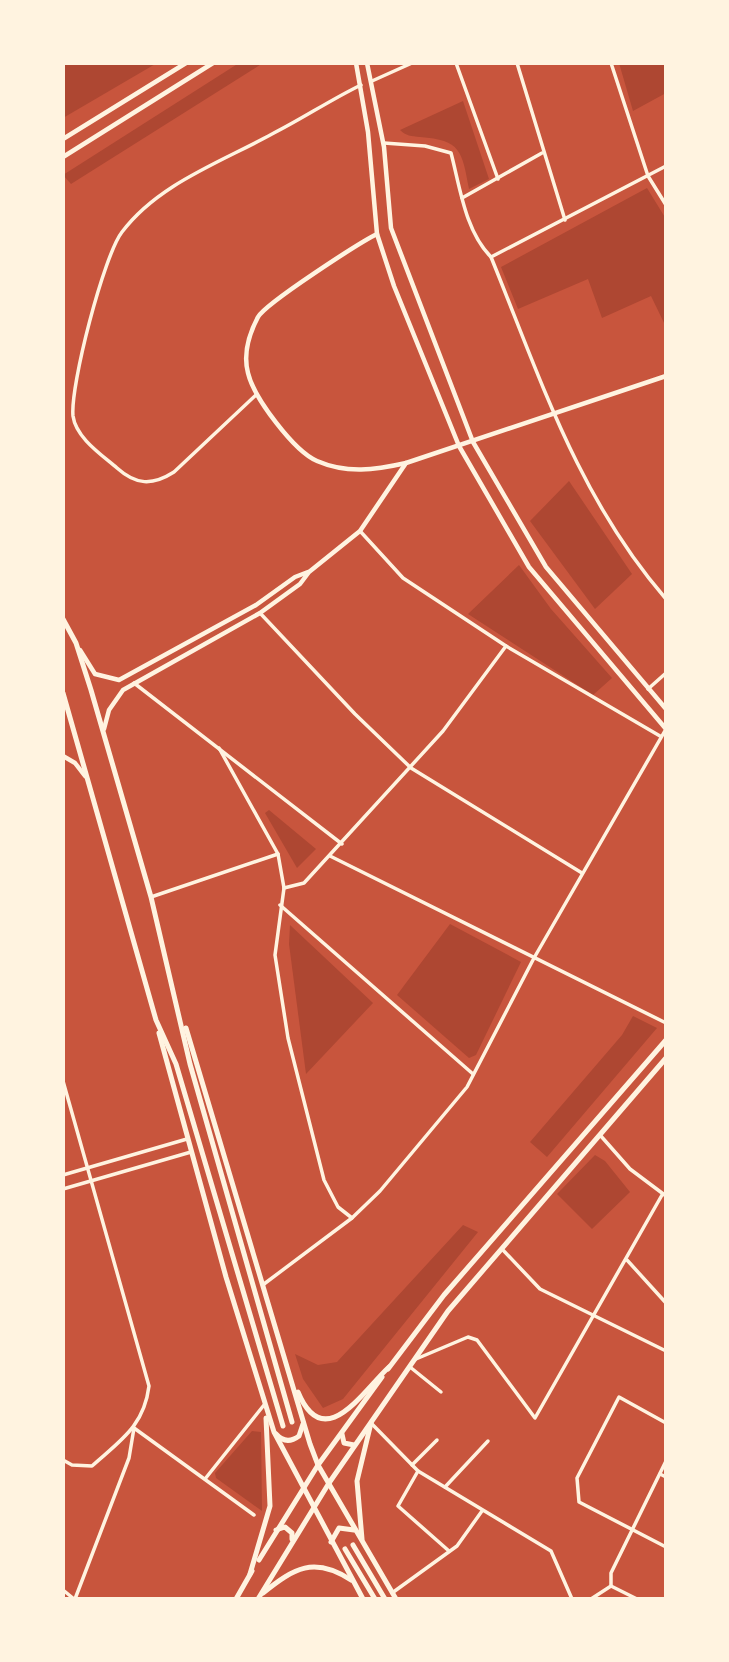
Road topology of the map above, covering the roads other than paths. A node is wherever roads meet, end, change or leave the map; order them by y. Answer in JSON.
{"nodes":[{"id":1,"x":186,"y":63,"type":"edge"},
{"id":2,"x":212,"y":63,"type":"edge"},
{"id":3,"x":356,"y":63,"type":"edge"},
{"id":4,"x":367,"y":63,"type":"edge"},
{"id":5,"x":412,"y":63,"type":"edge"},
{"id":6,"x":456,"y":63,"type":"edge"},
{"id":7,"x":517,"y":63,"type":"edge"},
{"id":8,"x":611,"y":63,"type":"edge"},
{"id":9,"x":372,"y":81,"type":"junction"},
{"id":10,"x":360,"y":85,"type":"junction"},
{"id":11,"x":63,"y":139,"type":"edge"},
{"id":12,"x":383,"y":143,"type":"junction"},
{"id":13,"x":542,"y":153,"type":"junction"},
{"id":14,"x":63,"y":157,"type":"edge"},
{"id":15,"x":666,"y":166,"type":"edge"},
{"id":16,"x":648,"y":176,"type":"junction"},
{"id":17,"x":498,"y":178,"type":"junction"},
{"id":18,"x":462,"y":198,"type":"junction"},
{"id":19,"x":666,"y":205,"type":"edge"},
{"id":20,"x":565,"y":220,"type":"junction"},
{"id":21,"x":377,"y":234,"type":"junction"},
{"id":22,"x":491,"y":257,"type":"junction"},
{"id":23,"x":666,"y":376,"type":"edge"},
{"id":24,"x":257,"y":394,"type":"junction"},
{"id":25,"x":553,"y":416,"type":"junction"},
{"id":26,"x":474,"y":442,"type":"junction"},
{"id":27,"x":459,"y":446,"type":"junction"},
{"id":28,"x":406,"y":463,"type":"junction"},
{"id":29,"x":360,"y":531,"type":"junction"},
{"id":30,"x":309,"y":572,"type":"junction"},
{"id":31,"x":666,"y":599,"type":"edge"},
{"id":32,"x":260,"y":613,"type":"junction"},
{"id":33,"x":63,"y":619,"type":"edge"},
{"id":34,"x":76,"y":643,"type":"junction"},
{"id":35,"x":506,"y":646,"type":"junction"},
{"id":36,"x":666,"y":673,"type":"edge"},
{"id":37,"x":134,"y":683,"type":"junction"},
{"id":38,"x":648,"y":688,"type":"junction"},
{"id":39,"x":63,"y":692,"type":"edge"},
{"id":40,"x":666,"y":709,"type":"edge"},
{"id":41,"x":666,"y":729,"type":"edge"},
{"id":42,"x":661,"y":736,"type":"junction"},
{"id":43,"x":107,"y":747,"type":"junction"},
{"id":44,"x":219,"y":748,"type":"junction"},
{"id":45,"x":63,"y":756,"type":"edge"},
{"id":46,"x":411,"y":768,"type":"junction"},
{"id":47,"x":91,"y":784,"type":"junction"},
{"id":48,"x":342,"y":844,"type":"junction"},
{"id":49,"x":278,"y":854,"type":"junction"},
{"id":50,"x":330,"y":856,"type":"junction"},
{"id":51,"x":582,"y":873,"type":"junction"},
{"id":52,"x":284,"y":888,"type":"junction"},
{"id":53,"x":151,"y":897,"type":"junction"},
{"id":54,"x":280,"y":905,"type":"junction"},
{"id":55,"x":534,"y":958,"type":"junction"},
{"id":56,"x":180,"y":1012,"type":"junction"},
{"id":57,"x":156,"y":1020,"type":"junction"},
{"id":58,"x":666,"y":1023,"type":"edge"},
{"id":59,"x":666,"y":1040,"type":"edge"},
{"id":60,"x":666,"y":1058,"type":"edge"},
{"id":61,"x":473,"y":1074,"type":"junction"},
{"id":62,"x":63,"y":1081,"type":"edge"},
{"id":63,"x":600,"y":1135,"type":"junction"},
{"id":64,"x":187,"y":1139,"type":"junction"},
{"id":65,"x":191,"y":1152,"type":"junction"},
{"id":66,"x":86,"y":1168,"type":"junction"},
{"id":67,"x":63,"y":1175,"type":"edge"},
{"id":68,"x":90,"y":1181,"type":"junction"},
{"id":69,"x":63,"y":1189,"type":"edge"},
{"id":70,"x":664,"y":1196,"type":"edge"},
{"id":71,"x":352,"y":1218,"type":"junction"},
{"id":72,"x":502,"y":1249,"type":"junction"},
{"id":73,"x":627,"y":1261,"type":"junction"},
{"id":74,"x":263,"y":1285,"type":"junction"},
{"id":75,"x":666,"y":1303,"type":"edge"},
{"id":76,"x":595,"y":1315,"type":"junction"},
{"id":77,"x":666,"y":1351,"type":"edge"},
{"id":78,"x":414,"y":1360,"type":"junction"},
{"id":79,"x":410,"y":1366,"type":"junction"},
{"id":80,"x":389,"y":1367,"type":"junction"},
{"id":81,"x":288,"y":1369,"type":"junction"},
{"id":82,"x":441,"y":1392,"type":"dead end"},
{"id":83,"x":264,"y":1405,"type":"junction"},
{"id":84,"x":292,"y":1422,"type":"dead end"},
{"id":85,"x":303,"y":1423,"type":"junction"},
{"id":86,"x":371,"y":1423,"type":"junction"},
{"id":87,"x":666,"y":1423,"type":"edge"},
{"id":88,"x":283,"y":1426,"type":"dead end"},
{"id":89,"x":135,"y":1428,"type":"junction"},
{"id":90,"x":274,"y":1432,"type":"junction"},
{"id":91,"x":342,"y":1434,"type":"junction"},
{"id":92,"x":437,"y":1440,"type":"dead end"},
{"id":93,"x":488,"y":1441,"type":"dead end"},
{"id":94,"x":355,"y":1445,"type":"junction"},
{"id":95,"x":63,"y":1460,"type":"edge"},
{"id":96,"x":666,"y":1461,"type":"edge"},
{"id":97,"x":318,"y":1465,"type":"junction"},
{"id":98,"x":412,"y":1465,"type":"junction"},
{"id":99,"x":418,"y":1471,"type":"junction"},
{"id":100,"x":660,"y":1474,"type":"junction"},
{"id":101,"x":666,"y":1477,"type":"edge"},
{"id":102,"x":205,"y":1479,"type":"junction"},
{"id":103,"x":329,"y":1483,"type":"junction"},
{"id":104,"x":445,"y":1487,"type":"junction"},
{"id":105,"x":301,"y":1488,"type":"junction"},
{"id":106,"x":312,"y":1509,"type":"junction"},
{"id":107,"x":482,"y":1511,"type":"junction"},
{"id":108,"x":254,"y":1515,"type":"dead end"},
{"id":109,"x":634,"y":1529,"type":"junction"},
{"id":110,"x":356,"y":1532,"type":"junction"},
{"id":111,"x":274,"y":1533,"type":"junction"},
{"id":112,"x":362,"y":1542,"type":"junction"},
{"id":113,"x":331,"y":1544,"type":"junction"},
{"id":114,"x":353,"y":1545,"type":"dead end"},
{"id":115,"x":290,"y":1546,"type":"junction"},
{"id":116,"x":666,"y":1547,"type":"edge"},
{"id":117,"x":345,"y":1549,"type":"dead end"},
{"id":118,"x":449,"y":1551,"type":"junction"},
{"id":119,"x":250,"y":1574,"type":"junction"},
{"id":120,"x":352,"y":1581,"type":"junction"},
{"id":121,"x":611,"y":1586,"type":"junction"},
{"id":122,"x":63,"y":1590,"type":"edge"},
{"id":123,"x":394,"y":1596,"type":"edge"},
{"id":124,"x":259,"y":1597,"type":"edge"},
{"id":125,"x":74,"y":1599,"type":"edge"},
{"id":126,"x":236,"y":1599,"type":"edge"},
{"id":127,"x":363,"y":1599,"type":"edge"},
{"id":128,"x":375,"y":1599,"type":"edge"},
{"id":129,"x":385,"y":1599,"type":"edge"},
{"id":130,"x":572,"y":1599,"type":"edge"},
{"id":131,"x":591,"y":1599,"type":"edge"},
{"id":132,"x":637,"y":1599,"type":"edge"}],
"edges":[{"from":1,"to":11,"type":"main road"},
{"from":2,"to":14,"type":"main road"},
{"from":3,"to":10,"type":"main road"},
{"from":4,"to":9,"type":"main road"},
{"from":5,"to":9,"type":"street"},
{"from":6,"to":17,"type":"street"},
{"from":7,"to":13,"type":"street"},
{"from":8,"to":16,"type":"street"},
{"from":9,"to":12,"type":"main road"},
{"from":10,"to":21,"type":"main road"},
{"from":10,"to":24,"type":"street"},
{"from":12,"to":18,"type":"street"},
{"from":12,"to":26,"type":"main road"},
{"from":13,"to":17,"type":"street"},
{"from":13,"to":20,"type":"street"},
{"from":15,"to":16,"type":"street"},
{"from":16,"to":19,"type":"street"},
{"from":16,"to":20,"type":"street"},
{"from":17,"to":18,"type":"street"},
{"from":18,"to":22,"type":"street"},
{"from":20,"to":22,"type":"street"},
{"from":21,"to":24,"type":"main road"},
{"from":21,"to":27,"type":"main road"},
{"from":22,"to":25,"type":"street"},
{"from":23,"to":25,"type":"main road"},
{"from":24,"to":28,"type":"main road"},
{"from":25,"to":26,"type":"main road"},
{"from":25,"to":31,"type":"street"},
{"from":26,"to":27,"type":"main road"},
{"from":26,"to":38,"type":"main road"},
{"from":27,"to":28,"type":"main road"},
{"from":27,"to":41,"type":"main road"},
{"from":28,"to":29,"type":"main road"},
{"from":29,"to":30,"type":"main road"},
{"from":29,"to":35,"type":"street"},
{"from":30,"to":32,"type":"main road"},
{"from":30,"to":34,"type":"main road"},
{"from":32,"to":37,"type":"main road"},
{"from":32,"to":46,"type":"street"},
{"from":33,"to":34,"type":"main road"},
{"from":34,"to":43,"type":"main road"},
{"from":35,"to":42,"type":"street"},
{"from":35,"to":46,"type":"street"},
{"from":36,"to":38,"type":"street"},
{"from":37,"to":43,"type":"main road"},
{"from":37,"to":44,"type":"street"},
{"from":38,"to":40,"type":"main road"},
{"from":39,"to":47,"type":"main road"},
{"from":41,"to":42,"type":"street"},
{"from":42,"to":51,"type":"street"},
{"from":43,"to":53,"type":"main road"},
{"from":44,"to":48,"type":"street"},
{"from":44,"to":49,"type":"street"},
{"from":45,"to":47,"type":"main road"},
{"from":46,"to":48,"type":"street"},
{"from":46,"to":51,"type":"street"},
{"from":47,"to":57,"type":"main road"},
{"from":48,"to":50,"type":"street"},
{"from":49,"to":52,"type":"street"},
{"from":49,"to":53,"type":"street"},
{"from":50,"to":52,"type":"street"},
{"from":50,"to":55,"type":"street"},
{"from":51,"to":55,"type":"street"},
{"from":52,"to":54,"type":"street"},
{"from":53,"to":56,"type":"main road"},
{"from":54,"to":61,"type":"street"},
{"from":54,"to":71,"type":"street"},
{"from":55,"to":58,"type":"street"},
{"from":55,"to":61,"type":"street"},
{"from":56,"to":74,"type":"main road"},
{"from":56,"to":84,"type":"main road"},
{"from":57,"to":64,"type":"main road"},
{"from":57,"to":88,"type":"main road"},
{"from":59,"to":80,"type":"main road"},
{"from":60,"to":63,"type":"main road"},
{"from":61,"to":71,"type":"street"},
{"from":62,"to":66,"type":"street"},
{"from":63,"to":70,"type":"street"},
{"from":63,"to":72,"type":"main road"},
{"from":64,"to":65,"type":"main road"},
{"from":64,"to":66,"type":"street"},
{"from":65,"to":68,"type":"street"},
{"from":65,"to":83,"type":"main road"},
{"from":66,"to":67,"type":"street"},
{"from":66,"to":68,"type":"street"},
{"from":68,"to":69,"type":"street"},
{"from":68,"to":89,"type":"street"},
{"from":70,"to":73,"type":"street"},
{"from":71,"to":74,"type":"street"},
{"from":72,"to":76,"type":"street"},
{"from":72,"to":78,"type":"main road"},
{"from":73,"to":75,"type":"street"},
{"from":73,"to":76,"type":"street"},
{"from":74,"to":81,"type":"main road"},
{"from":76,"to":77,"type":"street"},
{"from":76,"to":78,"type":"street"},
{"from":78,"to":79,"type":"main road"},
{"from":79,"to":82,"type":"street"},
{"from":79,"to":86,"type":"main road"},
{"from":80,"to":81,"type":"main road"},
{"from":80,"to":91,"type":"main road"},
{"from":81,"to":85,"type":"main road"},
{"from":83,"to":90,"type":"main road"},
{"from":83,"to":102,"type":"street"},
{"from":83,"to":119,"type":"main road"},
{"from":85,"to":90,"type":"main road"},
{"from":85,"to":97,"type":"main road"},
{"from":86,"to":94,"type":"main road"},
{"from":86,"to":98,"type":"street"},
{"from":86,"to":112,"type":"main road"},
{"from":87,"to":109,"type":"street"},
{"from":89,"to":95,"type":"street"},
{"from":89,"to":102,"type":"street"},
{"from":89,"to":125,"type":"street"},
{"from":90,"to":105,"type":"main road"},
{"from":91,"to":94,"type":"main road"},
{"from":91,"to":97,"type":"main road"},
{"from":92,"to":98,"type":"street"},
{"from":93,"to":104,"type":"street"},
{"from":94,"to":103,"type":"main road"},
{"from":96,"to":100,"type":"street"},
{"from":97,"to":103,"type":"main road"},
{"from":97,"to":105,"type":"main road"},
{"from":98,"to":99,"type":"street"},
{"from":99,"to":104,"type":"street"},
{"from":99,"to":118,"type":"street"},
{"from":100,"to":101,"type":"street"},
{"from":100,"to":109,"type":"street"},
{"from":102,"to":108,"type":"street"},
{"from":103,"to":106,"type":"main road"},
{"from":103,"to":110,"type":"main road"},
{"from":104,"to":107,"type":"street"},
{"from":105,"to":106,"type":"main road"},
{"from":105,"to":111,"type":"main road"},
{"from":106,"to":113,"type":"main road"},
{"from":106,"to":115,"type":"main road"},
{"from":107,"to":118,"type":"street"},
{"from":107,"to":130,"type":"street"},
{"from":109,"to":116,"type":"street"},
{"from":109,"to":121,"type":"street"},
{"from":110,"to":112,"type":"main road"},
{"from":110,"to":113,"type":"main road"},
{"from":111,"to":115,"type":"main road"},
{"from":111,"to":119,"type":"main road"},
{"from":112,"to":123,"type":"main road"},
{"from":113,"to":120,"type":"main road"},
{"from":114,"to":129,"type":"main road"},
{"from":115,"to":124,"type":"main road"},
{"from":117,"to":128,"type":"main road"},
{"from":118,"to":123,"type":"street"},
{"from":119,"to":126,"type":"main road"},
{"from":120,"to":124,"type":"main road"},
{"from":120,"to":127,"type":"main road"},
{"from":121,"to":131,"type":"street"},
{"from":121,"to":132,"type":"street"},
{"from":122,"to":125,"type":"street"}]}
